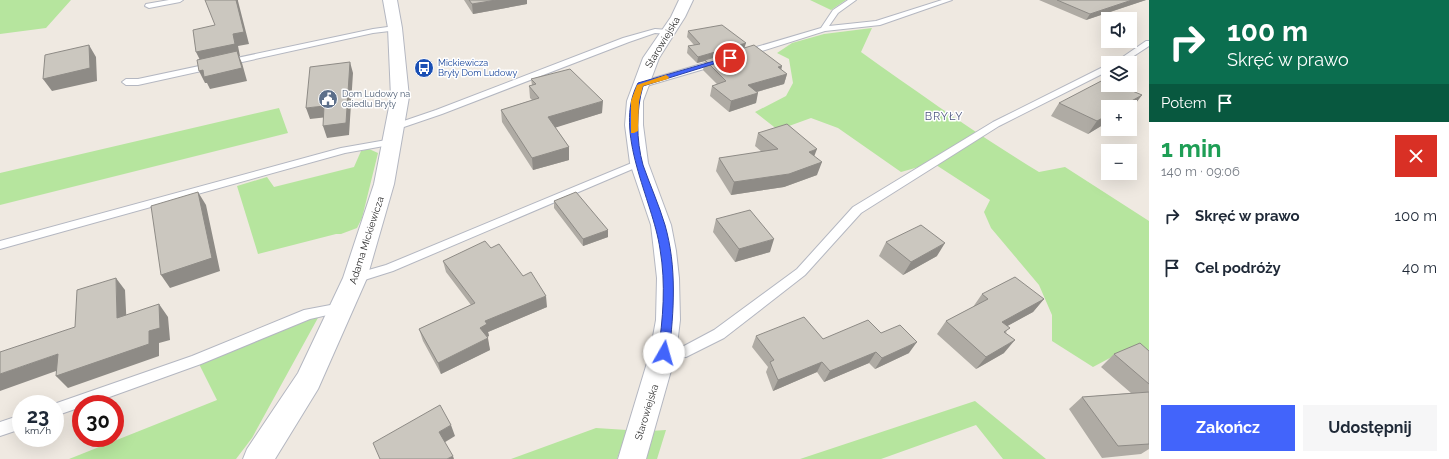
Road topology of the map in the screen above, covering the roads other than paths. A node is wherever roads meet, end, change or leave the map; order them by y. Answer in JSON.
{"nodes":[{"id":1,"x":180,"y":0,"type":"edge"},
{"id":2,"x":390,"y":0,"type":"edge"},
{"id":3,"x":686,"y":0,"type":"edge"},
{"id":4,"x":853,"y":0,"type":"edge"},
{"id":5,"x":949,"y":0,"type":"edge"},
{"id":6,"x":149,"y":6,"type":"dead end"},
{"id":7,"x":395,"y":28,"type":"junction"},
{"id":8,"x":824,"y":29,"type":"junction"},
{"id":9,"x":668,"y":32,"type":"junction"},
{"id":10,"x":1149,"y":43,"type":"edge"},
{"id":11,"x":737,"y":56,"type":"edge"},
{"id":12,"x":1129,"y":56,"type":"edge"},
{"id":13,"x":722,"y":60,"type":"edge"},
{"id":14,"x":1101,"y":72,"type":"edge"},
{"id":15,"x":126,"y":82,"type":"dead end"},
{"id":16,"x":640,"y":85,"type":"junction"},
{"id":17,"x":394,"y":135,"type":"junction"},
{"id":18,"x":639,"y":163,"type":"junction"},
{"id":19,"x":0,"y":245,"type":"edge"},
{"id":20,"x":355,"y":278,"type":"junction"},
{"id":21,"x":341,"y":308,"type":"junction"},
{"id":22,"x":664,"y":353,"type":"junction"},
{"id":23,"x":64,"y":407,"type":"edge"},
{"id":24,"x":12,"y":425,"type":"edge"},
{"id":25,"x":0,"y":429,"type":"edge"},
{"id":26,"x":258,"y":459,"type":"edge"},
{"id":27,"x":632,"y":459,"type":"edge"}],
"edges":[{"from":1,"to":6,"type":"lane"},
{"from":2,"to":7,"type":"street","name":"Adama Mickiewicza"},
{"from":3,"to":9,"type":"street","name":"Starowiejska"},
{"from":4,"to":8,"type":"lane"},
{"from":5,"to":8,"type":"lane"},
{"from":7,"to":15,"type":"lane"},
{"from":7,"to":17,"type":"street","name":"Adama Mickiewicza"},
{"from":8,"to":11,"type":"lane"},
{"from":9,"to":16,"type":"street","name":"Starowiejska"},
{"from":9,"to":17,"type":"lane"},
{"from":10,"to":12,"type":"lane"},
{"from":13,"to":16,"type":"lane"},
{"from":14,"to":22,"type":"lane"},
{"from":16,"to":18,"type":"street","name":"Starowiejska"},
{"from":17,"to":19,"type":"lane"},
{"from":17,"to":20,"type":"street","name":"Adama Mickiewicza"},
{"from":18,"to":20,"type":"lane"},
{"from":18,"to":22,"type":"street","name":"Starowiejska"},
{"from":20,"to":21,"type":"street","name":"Adama Mickiewicza"},
{"from":21,"to":23,"type":"lane"},
{"from":21,"to":26,"type":"street","name":"Adama Mickiewicza"},
{"from":22,"to":27,"type":"street","name":"Starowiejska"},
{"from":24,"to":25,"type":"lane"}]}
